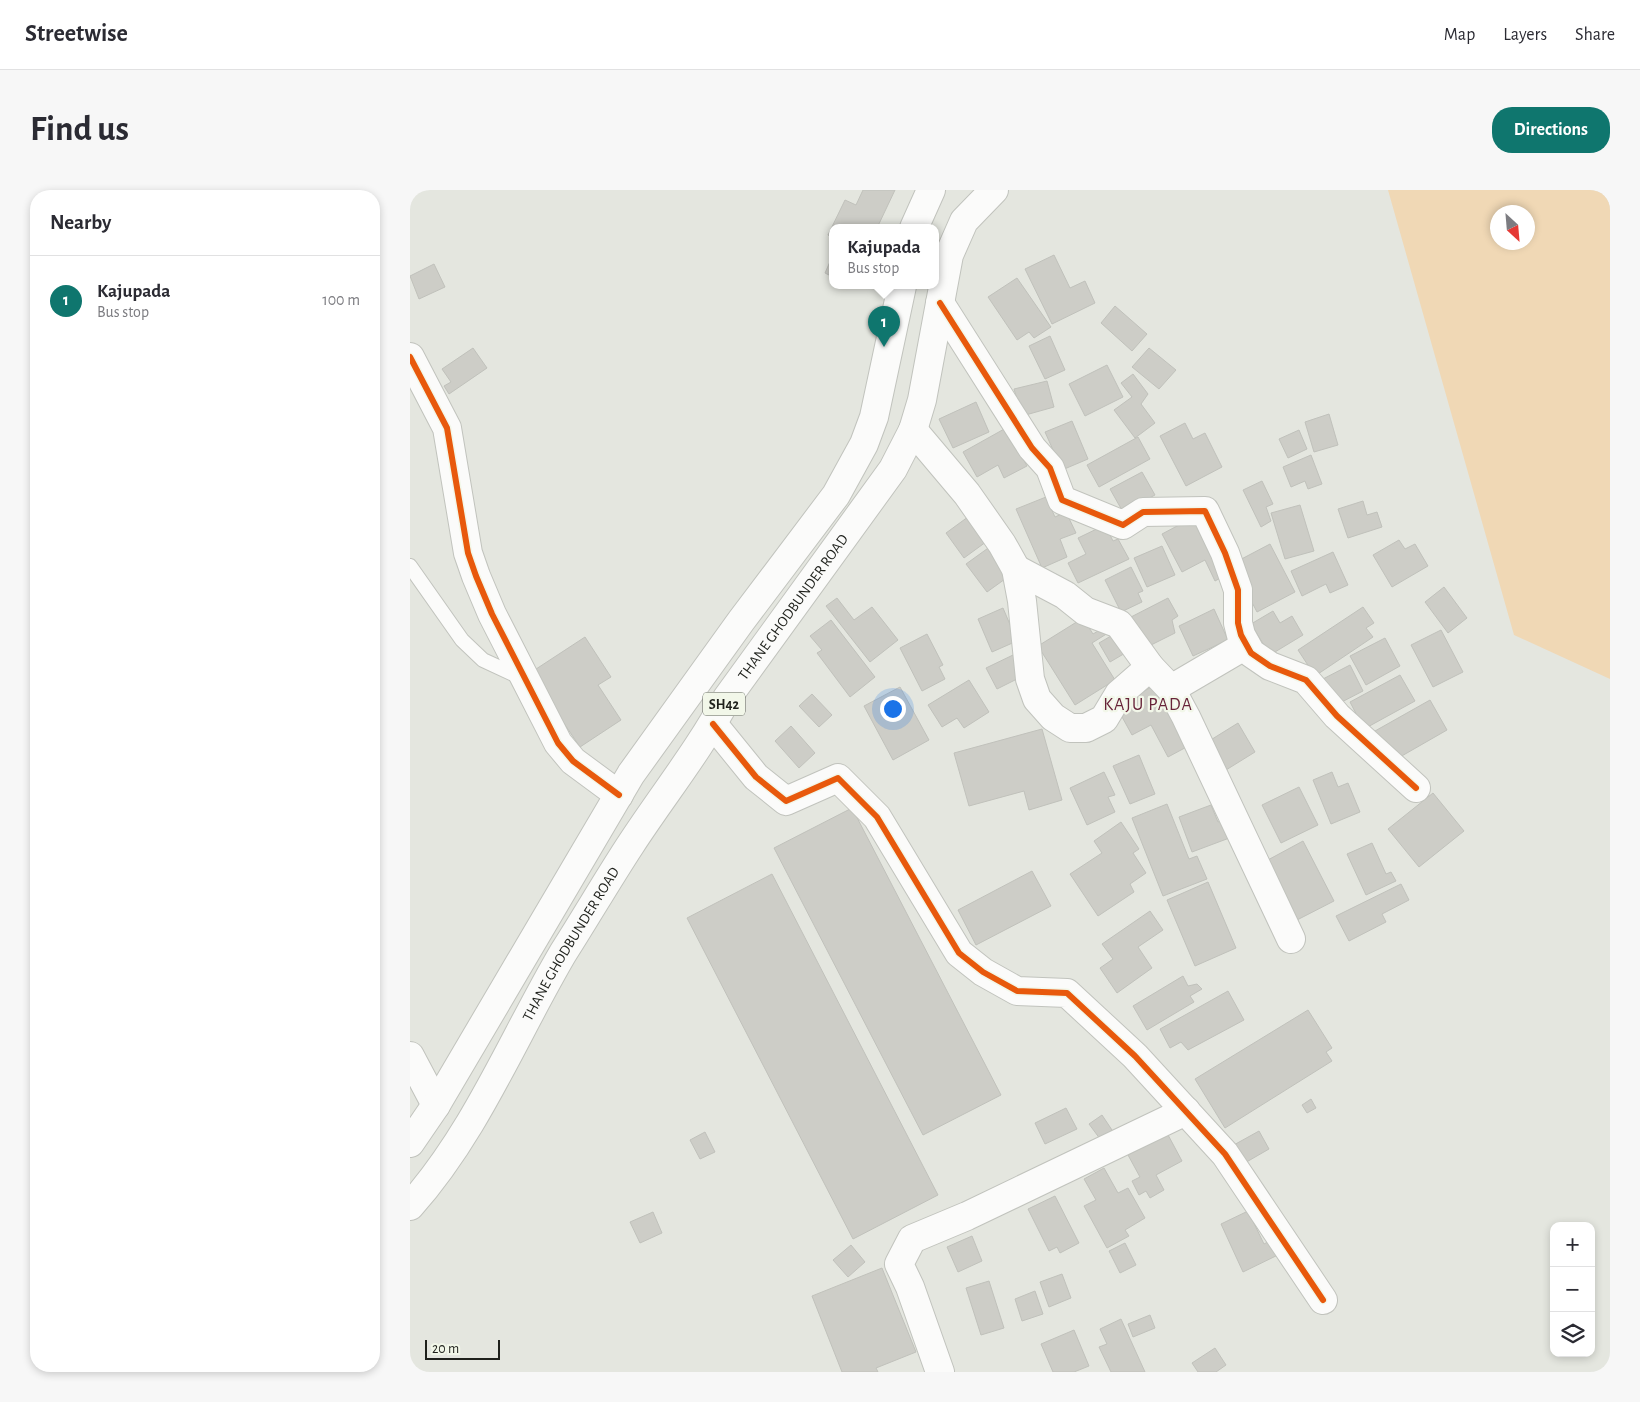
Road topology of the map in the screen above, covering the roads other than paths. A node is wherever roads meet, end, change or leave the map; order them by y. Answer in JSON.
{"nodes":[{"id":1,"x":931,"y":190,"type":"edge"},
{"id":2,"x":994,"y":190,"type":"edge"},
{"id":3,"x":916,"y":224,"type":"edge"},
{"id":4,"x":901,"y":289,"type":"edge"},
{"id":5,"x":940,"y":303,"type":"junction"},
{"id":6,"x":410,"y":357,"type":"edge"},
{"id":7,"x":874,"y":417,"type":"junction"},
{"id":8,"x":913,"y":430,"type":"junction"},
{"id":9,"x":410,"y":566,"type":"edge"},
{"id":10,"x":1016,"y":569,"type":"junction"},
{"id":11,"x":1246,"y":645,"type":"junction"},
{"id":12,"x":1150,"y":667,"type":"junction"},
{"id":13,"x":525,"y":679,"type":"junction"},
{"id":14,"x":1171,"y":689,"type":"junction"},
{"id":15,"x":713,"y":724,"type":"junction"},
{"id":16,"x":1416,"y":788,"type":"dead end"},
{"id":17,"x":619,"y":795,"type":"junction"},
{"id":18,"x":1291,"y":939,"type":"dead end"},
{"id":19,"x":410,"y":1056,"type":"edge"},
{"id":20,"x":436,"y":1105,"type":"junction"},
{"id":21,"x":1186,"y":1111,"type":"junction"},
{"id":22,"x":410,"y":1143,"type":"edge"},
{"id":23,"x":410,"y":1206,"type":"edge"},
{"id":24,"x":1323,"y":1300,"type":"dead end"},
{"id":25,"x":940,"y":1372,"type":"edge"}],
"edges":[{"from":1,"to":3,"type":"street"},
{"from":2,"to":5,"type":"street","name":"THANE GHODBUNDER ROAD","number":"SH42"},
{"from":4,"to":7,"type":"street","number":"SH42"},
{"from":5,"to":8,"type":"street","name":"THANE GHODBUNDER ROAD","number":"SH42"},
{"from":5,"to":11,"type":"street"},
{"from":6,"to":13,"type":"street"},
{"from":7,"to":8,"type":"street"},
{"from":7,"to":17,"type":"street","number":"SH42"},
{"from":8,"to":10,"type":"street"},
{"from":8,"to":15,"type":"street","name":"THANE GHODBUNDER ROAD","number":"SH42"},
{"from":9,"to":13,"type":"lane"},
{"from":10,"to":12,"type":"street"},
{"from":10,"to":12,"type":"street"},
{"from":11,"to":14,"type":"street"},
{"from":11,"to":16,"type":"street"},
{"from":12,"to":14,"type":"street"},
{"from":13,"to":17,"type":"street"},
{"from":14,"to":18,"type":"street"},
{"from":15,"to":21,"type":"street"},
{"from":15,"to":23,"type":"street","name":"THANE GHODBUNDER ROAD","number":"SH42"},
{"from":17,"to":20,"type":"street","number":"SH42"},
{"from":19,"to":20,"type":"street"},
{"from":20,"to":22,"type":"street","number":"SH42"},
{"from":21,"to":24,"type":"street"},
{"from":21,"to":25,"type":"street"}]}
